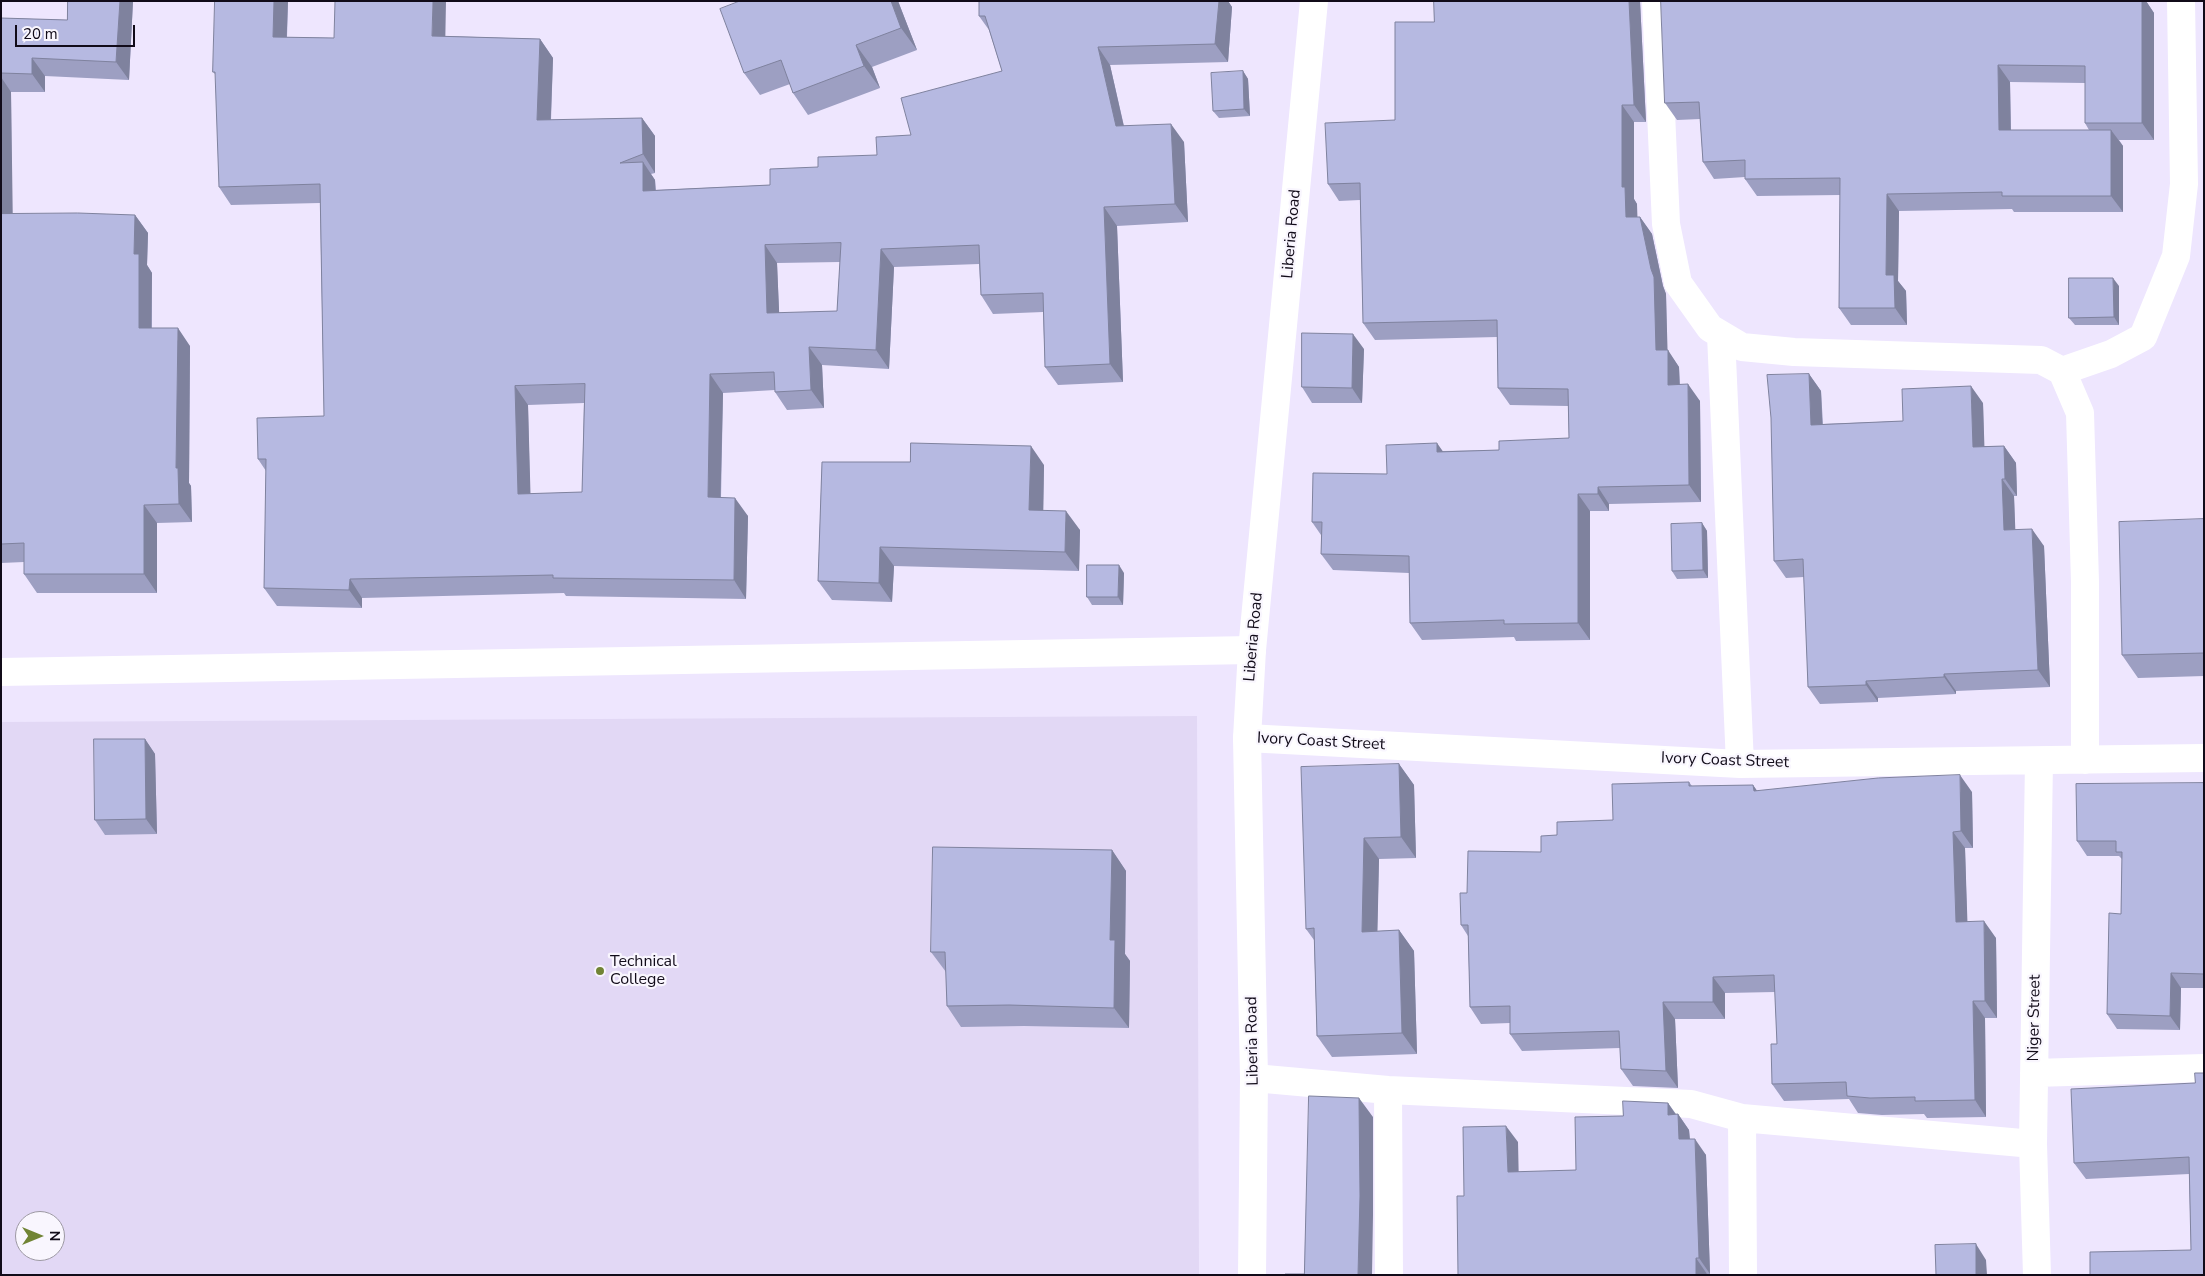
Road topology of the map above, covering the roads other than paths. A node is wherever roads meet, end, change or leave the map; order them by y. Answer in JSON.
{"nodes":[{"id":1,"x":1314,"y":1,"type":"edge"},
{"id":2,"x":1656,"y":1,"type":"edge"},
{"id":3,"x":2181,"y":1,"type":"edge"},
{"id":4,"x":1721,"y":335,"type":"junction"},
{"id":5,"x":2062,"y":371,"type":"junction"},
{"id":6,"x":1252,"y":650,"type":"junction"},
{"id":7,"x":1,"y":672,"type":"edge"},
{"id":8,"x":1247,"y":738,"type":"junction"},
{"id":9,"x":2204,"y":758,"type":"edge"},
{"id":10,"x":2085,"y":760,"type":"junction"},
{"id":11,"x":2039,"y":761,"type":"junction"},
{"id":12,"x":1740,"y":764,"type":"junction"},
{"id":13,"x":2204,"y":1068,"type":"edge"},
{"id":14,"x":2034,"y":1073,"type":"junction"},
{"id":15,"x":1254,"y":1078,"type":"junction"},
{"id":16,"x":1388,"y":1090,"type":"junction"},
{"id":17,"x":1742,"y":1118,"type":"junction"},
{"id":18,"x":2033,"y":1144,"type":"junction"},
{"id":19,"x":1252,"y":1275,"type":"edge"},
{"id":20,"x":1389,"y":1275,"type":"edge"},
{"id":21,"x":1743,"y":1275,"type":"edge"},
{"id":22,"x":2037,"y":1275,"type":"edge"}],
"edges":[{"from":1,"to":6,"type":"street","name":"Liberia Road"},
{"from":2,"to":4,"type":"street"},
{"from":3,"to":5,"type":"street"},
{"from":4,"to":5,"type":"street"},
{"from":4,"to":12,"type":"street"},
{"from":5,"to":10,"type":"street"},
{"from":6,"to":7,"type":"street"},
{"from":6,"to":8,"type":"street","name":"Liberia Road"},
{"from":8,"to":12,"type":"street","name":"Ivory Coast Street"},
{"from":8,"to":15,"type":"street","name":"Liberia Road"},
{"from":9,"to":10,"type":"street","name":"Ivory Coast Street"},
{"from":10,"to":11,"type":"street","name":"Ivory Coast Street"},
{"from":11,"to":12,"type":"street","name":"Ivory Coast Street"},
{"from":11,"to":14,"type":"street","name":"Niger Street"},
{"from":13,"to":14,"type":"street"},
{"from":14,"to":18,"type":"street","name":"Niger Street"},
{"from":15,"to":16,"type":"street"},
{"from":15,"to":19,"type":"street","name":"Liberia Road"},
{"from":16,"to":17,"type":"street"},
{"from":16,"to":20,"type":"street"},
{"from":17,"to":18,"type":"street"},
{"from":17,"to":21,"type":"street"},
{"from":18,"to":22,"type":"street","name":"Niger Street"}]}
